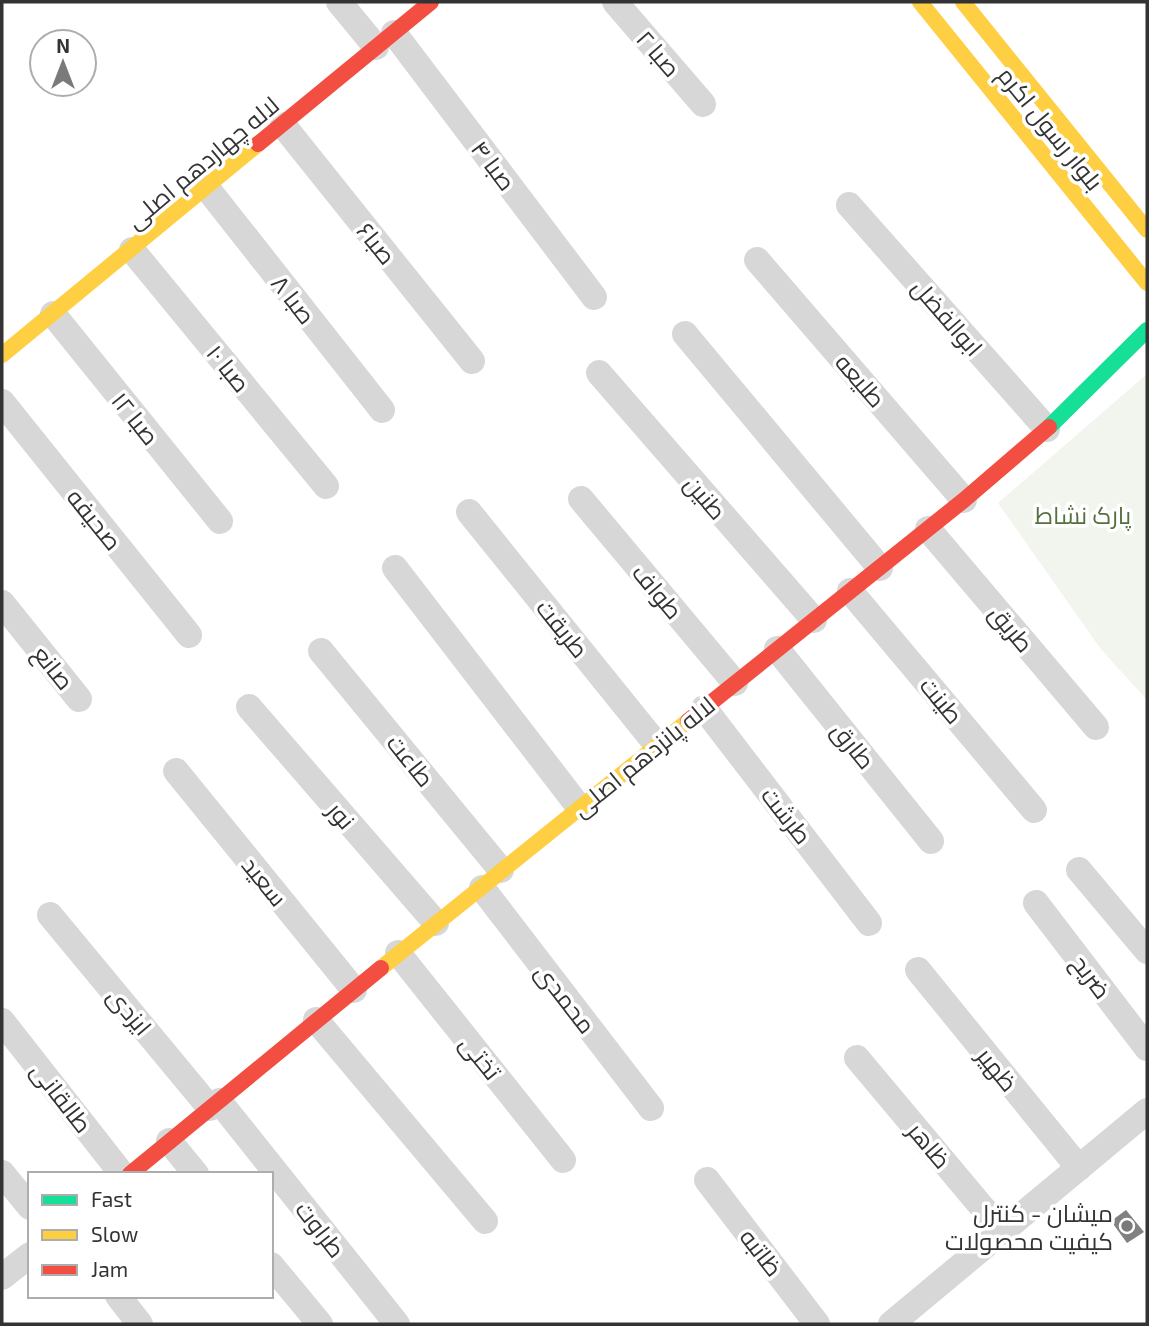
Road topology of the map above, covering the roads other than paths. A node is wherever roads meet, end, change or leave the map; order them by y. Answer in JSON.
{"nodes":[{"id":1,"x":339,"y":2,"type":"edge"},
{"id":2,"x":431,"y":2,"type":"edge"},
{"id":3,"x":615,"y":2,"type":"edge"},
{"id":4,"x":919,"y":2,"type":"edge"},
{"id":5,"x":963,"y":2,"type":"edge"},
{"id":6,"x":385,"y":40,"type":"junction"},
{"id":7,"x":703,"y":104,"type":"dead end"},
{"id":8,"x":283,"y":125,"type":"junction"},
{"id":9,"x":207,"y":188,"type":"junction"},
{"id":10,"x":849,"y":205,"type":"dead end"},
{"id":11,"x":1147,"y":230,"type":"edge"},
{"id":12,"x":132,"y":250,"type":"junction"},
{"id":13,"x":757,"y":260,"type":"dead end"},
{"id":14,"x":1147,"y":283,"type":"edge"},
{"id":15,"x":594,"y":297,"type":"dead end"},
{"id":16,"x":53,"y":314,"type":"junction"},
{"id":17,"x":1147,"y":330,"type":"edge"},
{"id":18,"x":685,"y":334,"type":"dead end"},
{"id":19,"x":2,"y":355,"type":"edge"},
{"id":20,"x":472,"y":361,"type":"dead end"},
{"id":21,"x":598,"y":373,"type":"dead end"},
{"id":22,"x":2,"y":402,"type":"edge"},
{"id":23,"x":382,"y":410,"type":"dead end"},
{"id":24,"x":1047,"y":429,"type":"junction"},
{"id":25,"x":326,"y":486,"type":"dead end"},
{"id":26,"x":580,"y":499,"type":"dead end"},
{"id":27,"x":964,"y":500,"type":"junction"},
{"id":28,"x":468,"y":512,"type":"dead end"},
{"id":29,"x":220,"y":521,"type":"dead end"},
{"id":30,"x":928,"y":529,"type":"junction"},
{"id":31,"x":395,"y":568,"type":"dead end"},
{"id":32,"x":880,"y":568,"type":"junction"},
{"id":33,"x":850,"y":591,"type":"junction"},
{"id":34,"x":2,"y":603,"type":"edge"},
{"id":35,"x":814,"y":620,"type":"junction"},
{"id":36,"x":189,"y":635,"type":"dead end"},
{"id":37,"x":777,"y":649,"type":"junction"},
{"id":38,"x":321,"y":651,"type":"dead end"},
{"id":39,"x":735,"y":683,"type":"junction"},
{"id":40,"x":79,"y":699,"type":"dead end"},
{"id":41,"x":249,"y":707,"type":"dead end"},
{"id":42,"x":704,"y":708,"type":"junction"},
{"id":43,"x":1096,"y":727,"type":"dead end"},
{"id":44,"x":657,"y":745,"type":"junction"},
{"id":45,"x":176,"y":771,"type":"dead end"},
{"id":46,"x":579,"y":807,"type":"junction"},
{"id":47,"x":1034,"y":810,"type":"dead end"},
{"id":48,"x":931,"y":841,"type":"dead end"},
{"id":49,"x":501,"y":870,"type":"junction"},
{"id":50,"x":1079,"y":870,"type":"dead end"},
{"id":51,"x":482,"y":888,"type":"junction"},
{"id":52,"x":1036,"y":903,"type":"dead end"},
{"id":53,"x":50,"y":915,"type":"dead end"},
{"id":54,"x":436,"y":923,"type":"junction"},
{"id":55,"x":869,"y":923,"type":"dead end"},
{"id":56,"x":1147,"y":951,"type":"edge"},
{"id":57,"x":398,"y":953,"type":"junction"},
{"id":58,"x":918,"y":970,"type":"dead end"},
{"id":59,"x":354,"y":990,"type":"junction"},
{"id":60,"x":316,"y":1020,"type":"junction"},
{"id":61,"x":2,"y":1021,"type":"edge"},
{"id":62,"x":1147,"y":1048,"type":"edge"},
{"id":63,"x":857,"y":1058,"type":"dead end"},
{"id":64,"x":215,"y":1104,"type":"junction"},
{"id":65,"x":651,"y":1108,"type":"dead end"},
{"id":66,"x":1147,"y":1111,"type":"edge"},
{"id":67,"x":169,"y":1141,"type":"junction"},
{"id":68,"x":563,"y":1160,"type":"dead end"},
{"id":69,"x":1079,"y":1168,"type":"junction"},
{"id":70,"x":2,"y":1172,"type":"edge"},
{"id":71,"x":120,"y":1172,"type":"edge"},
{"id":72,"x":132,"y":1172,"type":"edge"},
{"id":73,"x":194,"y":1172,"type":"edge"},
{"id":74,"x":271,"y":1172,"type":"edge"},
{"id":75,"x":273,"y":1174,"type":"edge"},
{"id":76,"x":707,"y":1180,"type":"dead end"},
{"id":77,"x":28,"y":1204,"type":"edge"},
{"id":78,"x":485,"y":1221,"type":"dead end"},
{"id":79,"x":1002,"y":1231,"type":"junction"},
{"id":80,"x":28,"y":1257,"type":"edge"},
{"id":81,"x":273,"y":1267,"type":"edge"},
{"id":82,"x":2,"y":1278,"type":"edge"},
{"id":83,"x":120,"y":1298,"type":"edge"},
{"id":84,"x":140,"y":1324,"type":"edge"},
{"id":85,"x":320,"y":1324,"type":"edge"},
{"id":86,"x":397,"y":1324,"type":"edge"},
{"id":87,"x":817,"y":1324,"type":"edge"},
{"id":88,"x":891,"y":1324,"type":"edge"}],
"edges":[{"from":1,"to":6,"type":"street","name":"صبا ۴"},
{"from":2,"to":6,"type":"street","name":"لاله چهاردهم اصلی"},
{"from":3,"to":7,"type":"street","name":"صبا ۲"},
{"from":4,"to":14,"type":"street","name":"بلوار رسول اکرم"},
{"from":5,"to":11,"type":"street","name":"بلوار رسول اکرم"},
{"from":6,"to":8,"type":"street","name":"لاله چهاردهم اصلی"},
{"from":6,"to":15,"type":"street","name":"صبا ۴"},
{"from":8,"to":9,"type":"street","name":"لاله چهاردهم اصلی"},
{"from":8,"to":20,"type":"street","name":"صبا۶"},
{"from":9,"to":12,"type":"street","name":"لاله چهاردهم اصلی"},
{"from":9,"to":23,"type":"street","name":"صبا ۸"},
{"from":10,"to":24,"type":"street","name":"ابوالفضل"},
{"from":12,"to":16,"type":"street","name":"لاله چهاردهم اصلی"},
{"from":12,"to":25,"type":"street","name":"صبا ۱۰"},
{"from":13,"to":27,"type":"street","name":"طلیعه"},
{"from":16,"to":19,"type":"street","name":"لاله چهاردهم اصلی"},
{"from":16,"to":29,"type":"street","name":"صبا ۱۲"},
{"from":17,"to":24,"type":"street","name":"لاله پانزدهم اصلی"},
{"from":18,"to":32,"type":"street"},
{"from":21,"to":35,"type":"street","name":"طنین"},
{"from":22,"to":36,"type":"street","name":"صحیفه"},
{"from":24,"to":27,"type":"street","name":"لاله پانزدهم اصلی"},
{"from":26,"to":39,"type":"street","name":"طواف"},
{"from":27,"to":30,"type":"street","name":"لاله پانزدهم اصلی"},
{"from":28,"to":44,"type":"street","name":"طریقت"},
{"from":30,"to":32,"type":"street","name":"لاله پانزدهم اصلی"},
{"from":30,"to":43,"type":"street","name":"طریق"},
{"from":31,"to":46,"type":"street"},
{"from":32,"to":33,"type":"street","name":"لاله پانزدهم اصلی"},
{"from":33,"to":35,"type":"street","name":"لاله پانزدهم اصلی"},
{"from":33,"to":47,"type":"street","name":"طینت"},
{"from":34,"to":40,"type":"street","name":"صانع"},
{"from":35,"to":37,"type":"street","name":"لاله پانزدهم اصلی"},
{"from":37,"to":39,"type":"street","name":"لاله پانزدهم اصلی"},
{"from":37,"to":48,"type":"street","name":"طارق"},
{"from":38,"to":49,"type":"street","name":"طاعت"},
{"from":39,"to":42,"type":"street","name":"لاله پانزدهم اصلی"},
{"from":41,"to":54,"type":"street","name":"نور"},
{"from":42,"to":44,"type":"street","name":"لاله پانزدهم اصلی"},
{"from":42,"to":55,"type":"street","name":"طرشت"},
{"from":44,"to":46,"type":"street","name":"لاله پانزدهم اصلی"},
{"from":45,"to":59,"type":"street","name":"سعید"},
{"from":46,"to":49,"type":"street","name":"لاله پانزدهم اصلی"},
{"from":49,"to":51,"type":"street","name":"لاله پانزدهم اصلی"},
{"from":50,"to":56,"type":"street"},
{"from":51,"to":54,"type":"street","name":"لاله پانزدهم اصلی"},
{"from":51,"to":65,"type":"street","name":"محمدی"},
{"from":52,"to":62,"type":"street","name":"ضریح"},
{"from":53,"to":64,"type":"street","name":"ایزدی"},
{"from":54,"to":57,"type":"street","name":"لاله پانزدهم اصلی"},
{"from":57,"to":59,"type":"street","name":"لاله پانزدهم اصلی"},
{"from":57,"to":68,"type":"street","name":"تختی"},
{"from":58,"to":69,"type":"street","name":"ظهیر"},
{"from":59,"to":60,"type":"street","name":"لاله پانزدهم اصلی"},
{"from":60,"to":64,"type":"street","name":"لاله پانزدهم اصلی"},
{"from":60,"to":78,"type":"street"},
{"from":61,"to":71,"type":"street","name":"طالقانی"},
{"from":63,"to":79,"type":"street","name":"ظاهر"},
{"from":64,"to":67,"type":"street","name":"لاله پانزدهم اصلی"},
{"from":64,"to":74,"type":"street","name":"طراوت"},
{"from":66,"to":69,"type":"street"},
{"from":67,"to":72,"type":"street","name":"لاله پانزدهم اصلی"},
{"from":67,"to":73,"type":"street"},
{"from":69,"to":79,"type":"street"},
{"from":70,"to":77,"type":"street"},
{"from":75,"to":86,"type":"street","name":"طراوت"},
{"from":76,"to":87,"type":"street","name":"ظاتبه"},
{"from":79,"to":88,"type":"street"},
{"from":80,"to":82,"type":"street"},
{"from":81,"to":85,"type":"street"},
{"from":83,"to":84,"type":"street"}]}
